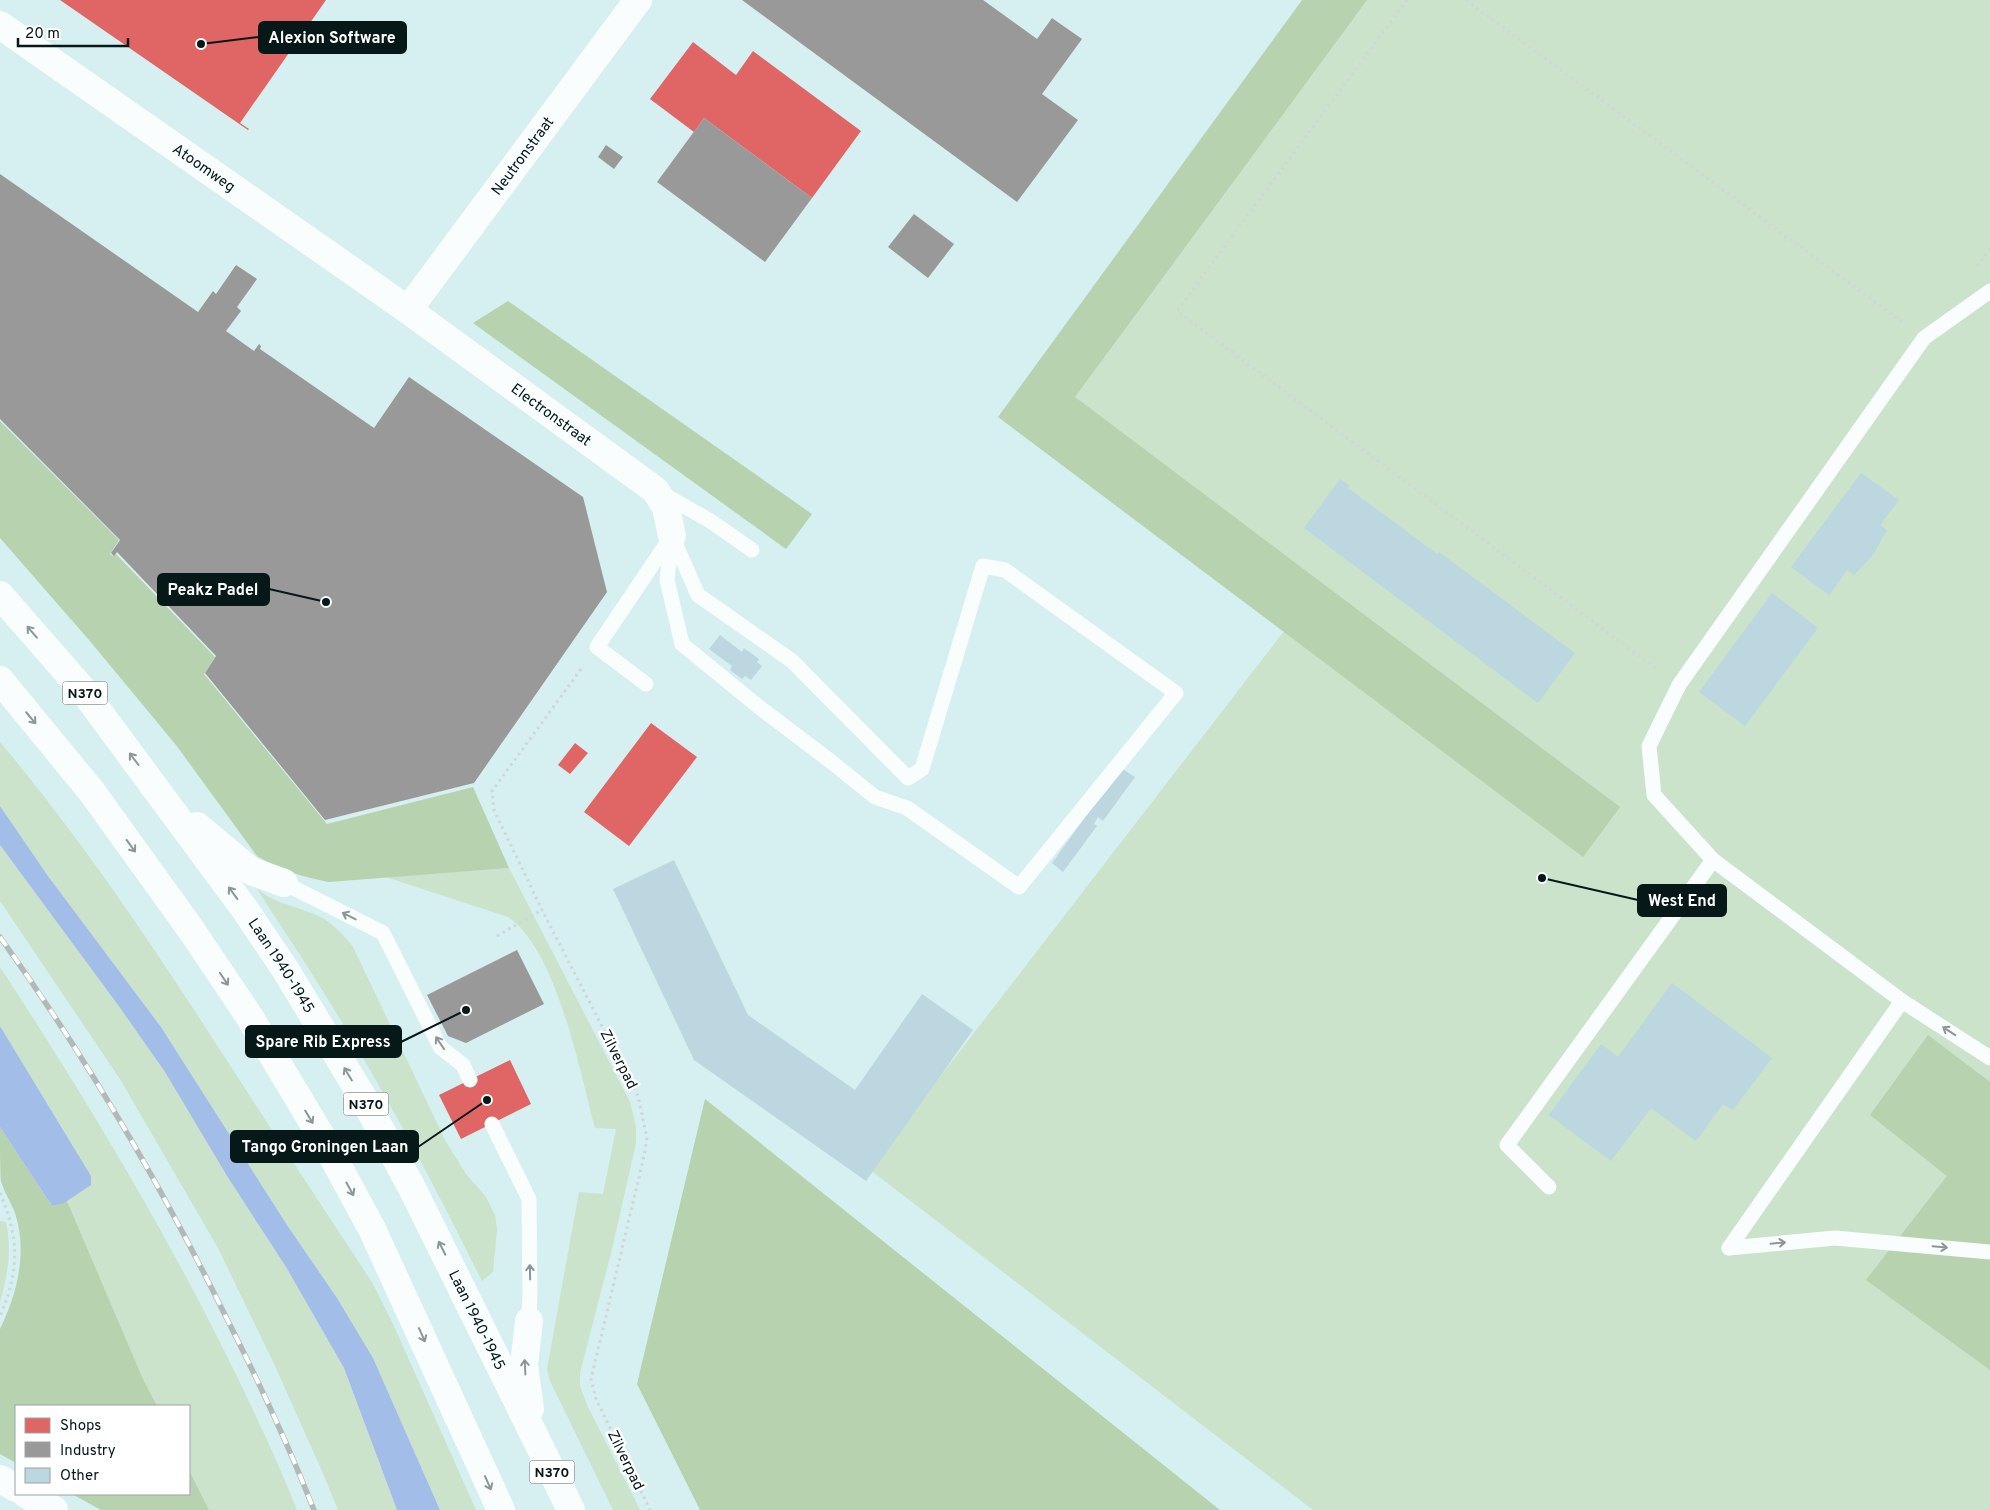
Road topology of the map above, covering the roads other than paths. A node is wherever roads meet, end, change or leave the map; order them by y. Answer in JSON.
{"nodes":[{"id":1,"x":638,"y":0,"type":"edge"},
{"id":2,"x":0,"y":25,"type":"edge"},
{"id":3,"x":1990,"y":291,"type":"edge"},
{"id":4,"x":408,"y":310,"type":"junction"},
{"id":5,"x":655,"y":490,"type":"junction"},
{"id":6,"x":672,"y":536,"type":"junction"},
{"id":7,"x":752,"y":550,"type":"dead end"},
{"id":8,"x":0,"y":595,"type":"edge"},
{"id":9,"x":0,"y":680,"type":"edge"},
{"id":10,"x":646,"y":684,"type":"dead end"},
{"id":11,"x":163,"y":798,"type":"junction"},
{"id":12,"x":1713,"y":860,"type":"junction"},
{"id":13,"x":284,"y":883,"type":"joint"},
{"id":14,"x":1902,"y":1001,"type":"junction"},
{"id":15,"x":1990,"y":1058,"type":"edge"},
{"id":16,"x":470,"y":1080,"type":"dead end"},
{"id":17,"x":492,"y":1124,"type":"dead end"},
{"id":18,"x":1549,"y":1187,"type":"dead end"},
{"id":19,"x":1990,"y":1252,"type":"edge"},
{"id":20,"x":529,"y":1321,"type":"joint"},
{"id":21,"x":533,"y":1433,"type":"junction"},
{"id":22,"x":0,"y":1479,"type":"edge"},
{"id":23,"x":15,"y":1487,"type":"edge"},
{"id":24,"x":28,"y":1495,"type":"edge"},
{"id":25,"x":54,"y":1510,"type":"edge"},
{"id":26,"x":501,"y":1510,"type":"edge"},
{"id":27,"x":571,"y":1510,"type":"edge"}],
"edges":[{"from":1,"to":4,"type":"main road","name":"Neutronstraat"},
{"from":2,"to":4,"type":"main road","name":"Atoomweg"},
{"from":3,"to":12,"type":"lane"},
{"from":4,"to":5,"type":"main road","name":"Electronstraat"},
{"from":5,"to":6,"type":"main road","name":"Electronstraat"},
{"from":5,"to":7,"type":"lane"},
{"from":6,"to":6,"type":"lane"},
{"from":6,"to":10,"type":"lane"},
{"from":11,"to":8,"type":"main road","name":"Laan 1940-1945","number":"N370","one_way":true},
{"from":9,"to":26,"type":"main road","one_way":true},
{"from":11,"to":13,"type":"main road","number":"N370"},
{"from":21,"to":11,"type":"main road","name":"Laan 1940-1945","number":"N370","one_way":true},
{"from":12,"to":14,"type":"lane"},
{"from":12,"to":18,"type":"lane"},
{"from":16,"to":13,"type":"lane","one_way":true},
{"from":15,"to":14,"type":"lane","one_way":true},
{"from":14,"to":19,"type":"lane","one_way":true},
{"from":20,"to":17,"type":"lane","one_way":true},
{"from":21,"to":20,"type":"main road","number":"N370","one_way":true},
{"from":21,"to":27,"type":"main road","name":"Laan 1940-1945","number":"N370"},
{"from":22,"to":23,"type":"main road"},
{"from":24,"to":25,"type":"main road"}]}
